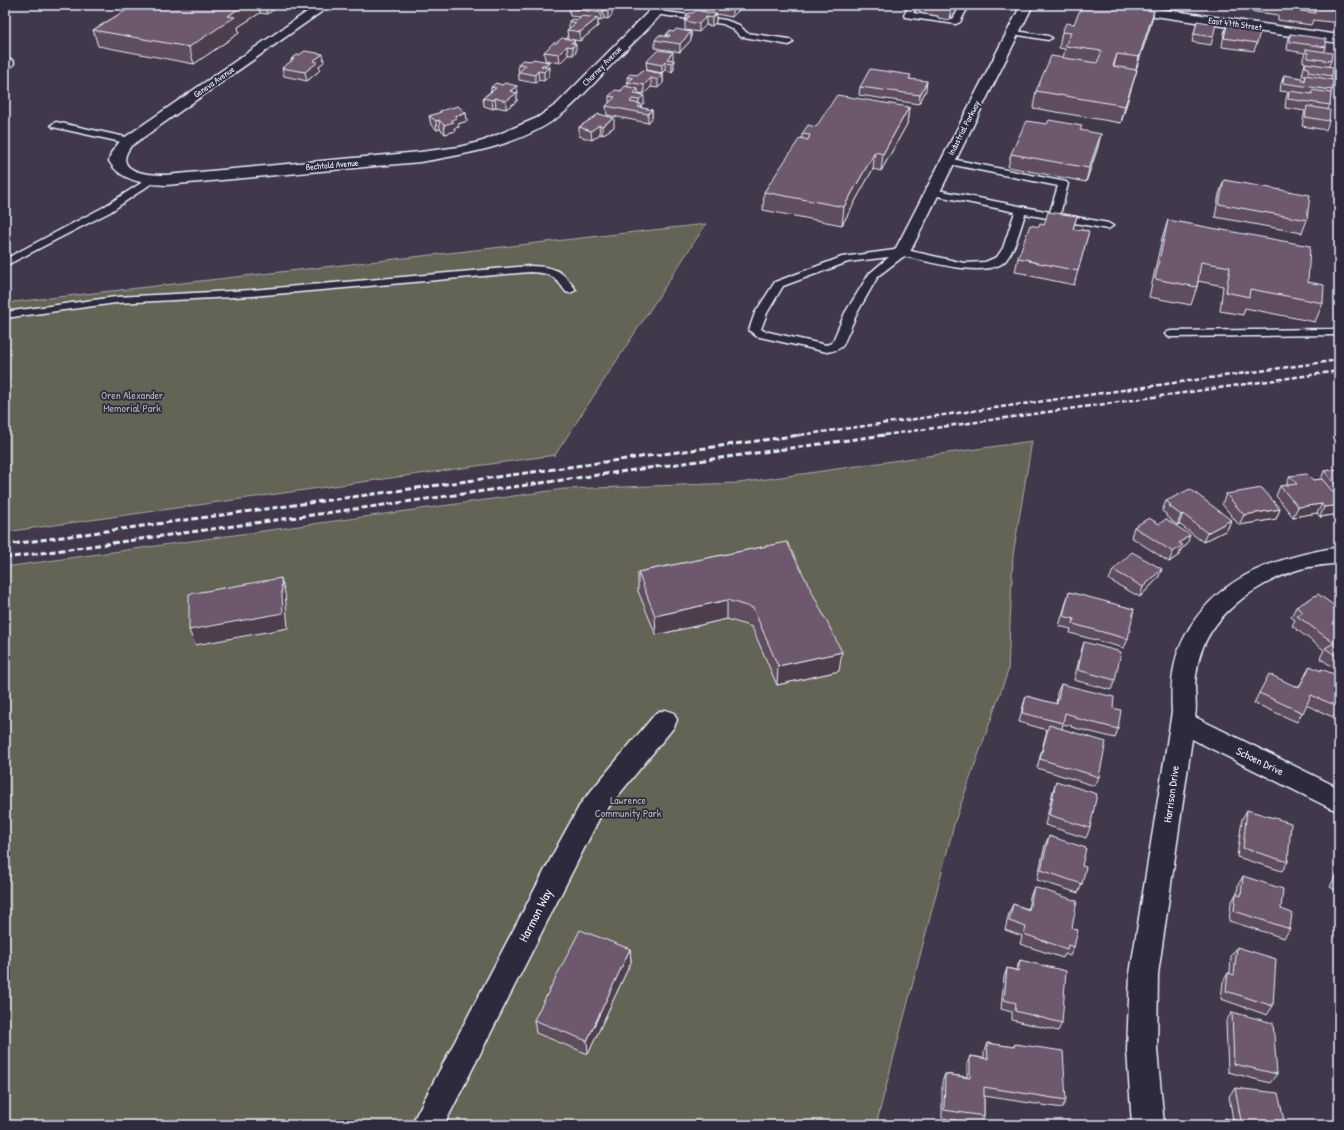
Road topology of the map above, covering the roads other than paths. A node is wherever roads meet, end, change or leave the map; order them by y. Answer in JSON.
{"nodes":[{"id":1,"x":325,"y":5,"type":"edge"},
{"id":2,"x":914,"y":5,"type":"edge"},
{"id":3,"x":966,"y":5,"type":"edge"},
{"id":4,"x":1027,"y":5,"type":"edge"},
{"id":5,"x":1107,"y":5,"type":"edge"},
{"id":6,"x":658,"y":8,"type":"edge"},
{"id":7,"x":1013,"y":32,"type":"junction"},
{"id":8,"x":1048,"y":38,"type":"dead end"},
{"id":9,"x":1339,"y":39,"type":"edge"},
{"id":10,"x":788,"y":42,"type":"dead end"},
{"id":11,"x":539,"y":122,"type":"joint"},
{"id":12,"x":56,"y":125,"type":"dead end"},
{"id":13,"x":130,"y":141,"type":"junction"},
{"id":14,"x":947,"y":162,"type":"junction"},
{"id":15,"x":121,"y":168,"type":"joint"},
{"id":16,"x":152,"y":179,"type":"junction"},
{"id":17,"x":932,"y":192,"type":"junction"},
{"id":18,"x":1021,"y":210,"type":"junction"},
{"id":19,"x":1054,"y":216,"type":"junction"},
{"id":20,"x":1108,"y":226,"type":"dead end"},
{"id":21,"x":902,"y":252,"type":"junction"},
{"id":22,"x":5,"y":263,"type":"edge"},
{"id":23,"x":570,"y":290,"type":"dead end"},
{"id":24,"x":5,"y":315,"type":"edge"},
{"id":25,"x":1339,"y":330,"type":"edge"},
{"id":26,"x":1171,"y":334,"type":"dead end"},
{"id":27,"x":1339,"y":555,"type":"edge"},
{"id":28,"x":665,"y":720,"type":"dead end"},
{"id":29,"x":1182,"y":722,"type":"junction"},
{"id":30,"x":1339,"y":800,"type":"edge"},
{"id":31,"x":427,"y":1125,"type":"edge"},
{"id":32,"x":1148,"y":1125,"type":"edge"}],
"edges":[{"from":1,"to":13,"type":"street","name":"Geneva Avenue"},
{"from":2,"to":3,"type":"lane"},
{"from":4,"to":7,"type":"street","name":"Industrial Parkway"},
{"from":5,"to":9,"type":"street","name":"East 47th Street"},
{"from":6,"to":10,"type":"lane"},
{"from":6,"to":11,"type":"street","name":"Charney Avenue"},
{"from":7,"to":8,"type":"lane"},
{"from":7,"to":14,"type":"street","name":"Industrial Parkway"},
{"from":11,"to":16,"type":"street","name":"Bechtold Avenue"},
{"from":12,"to":13,"type":"lane"},
{"from":13,"to":15,"type":"street","name":"Geneva Avenue"},
{"from":14,"to":17,"type":"street","name":"Industrial Parkway"},
{"from":14,"to":19,"type":"lane"},
{"from":15,"to":16,"type":"street","name":"Bechtold Avenue"},
{"from":16,"to":22,"type":"lane"},
{"from":17,"to":18,"type":"lane"},
{"from":17,"to":21,"type":"street","name":"Industrial Parkway"},
{"from":18,"to":19,"type":"lane"},
{"from":18,"to":21,"type":"lane"},
{"from":19,"to":20,"type":"lane"},
{"from":21,"to":21,"type":"lane"},
{"from":23,"to":24,"type":"lane"},
{"from":25,"to":26,"type":"lane"},
{"from":27,"to":29,"type":"street","name":"Harrison Drive"},
{"from":28,"to":31,"type":"street","name":"Harmon Way"},
{"from":29,"to":30,"type":"street","name":"Schoen Drive"},
{"from":29,"to":32,"type":"street","name":"Harrison Drive"}]}
